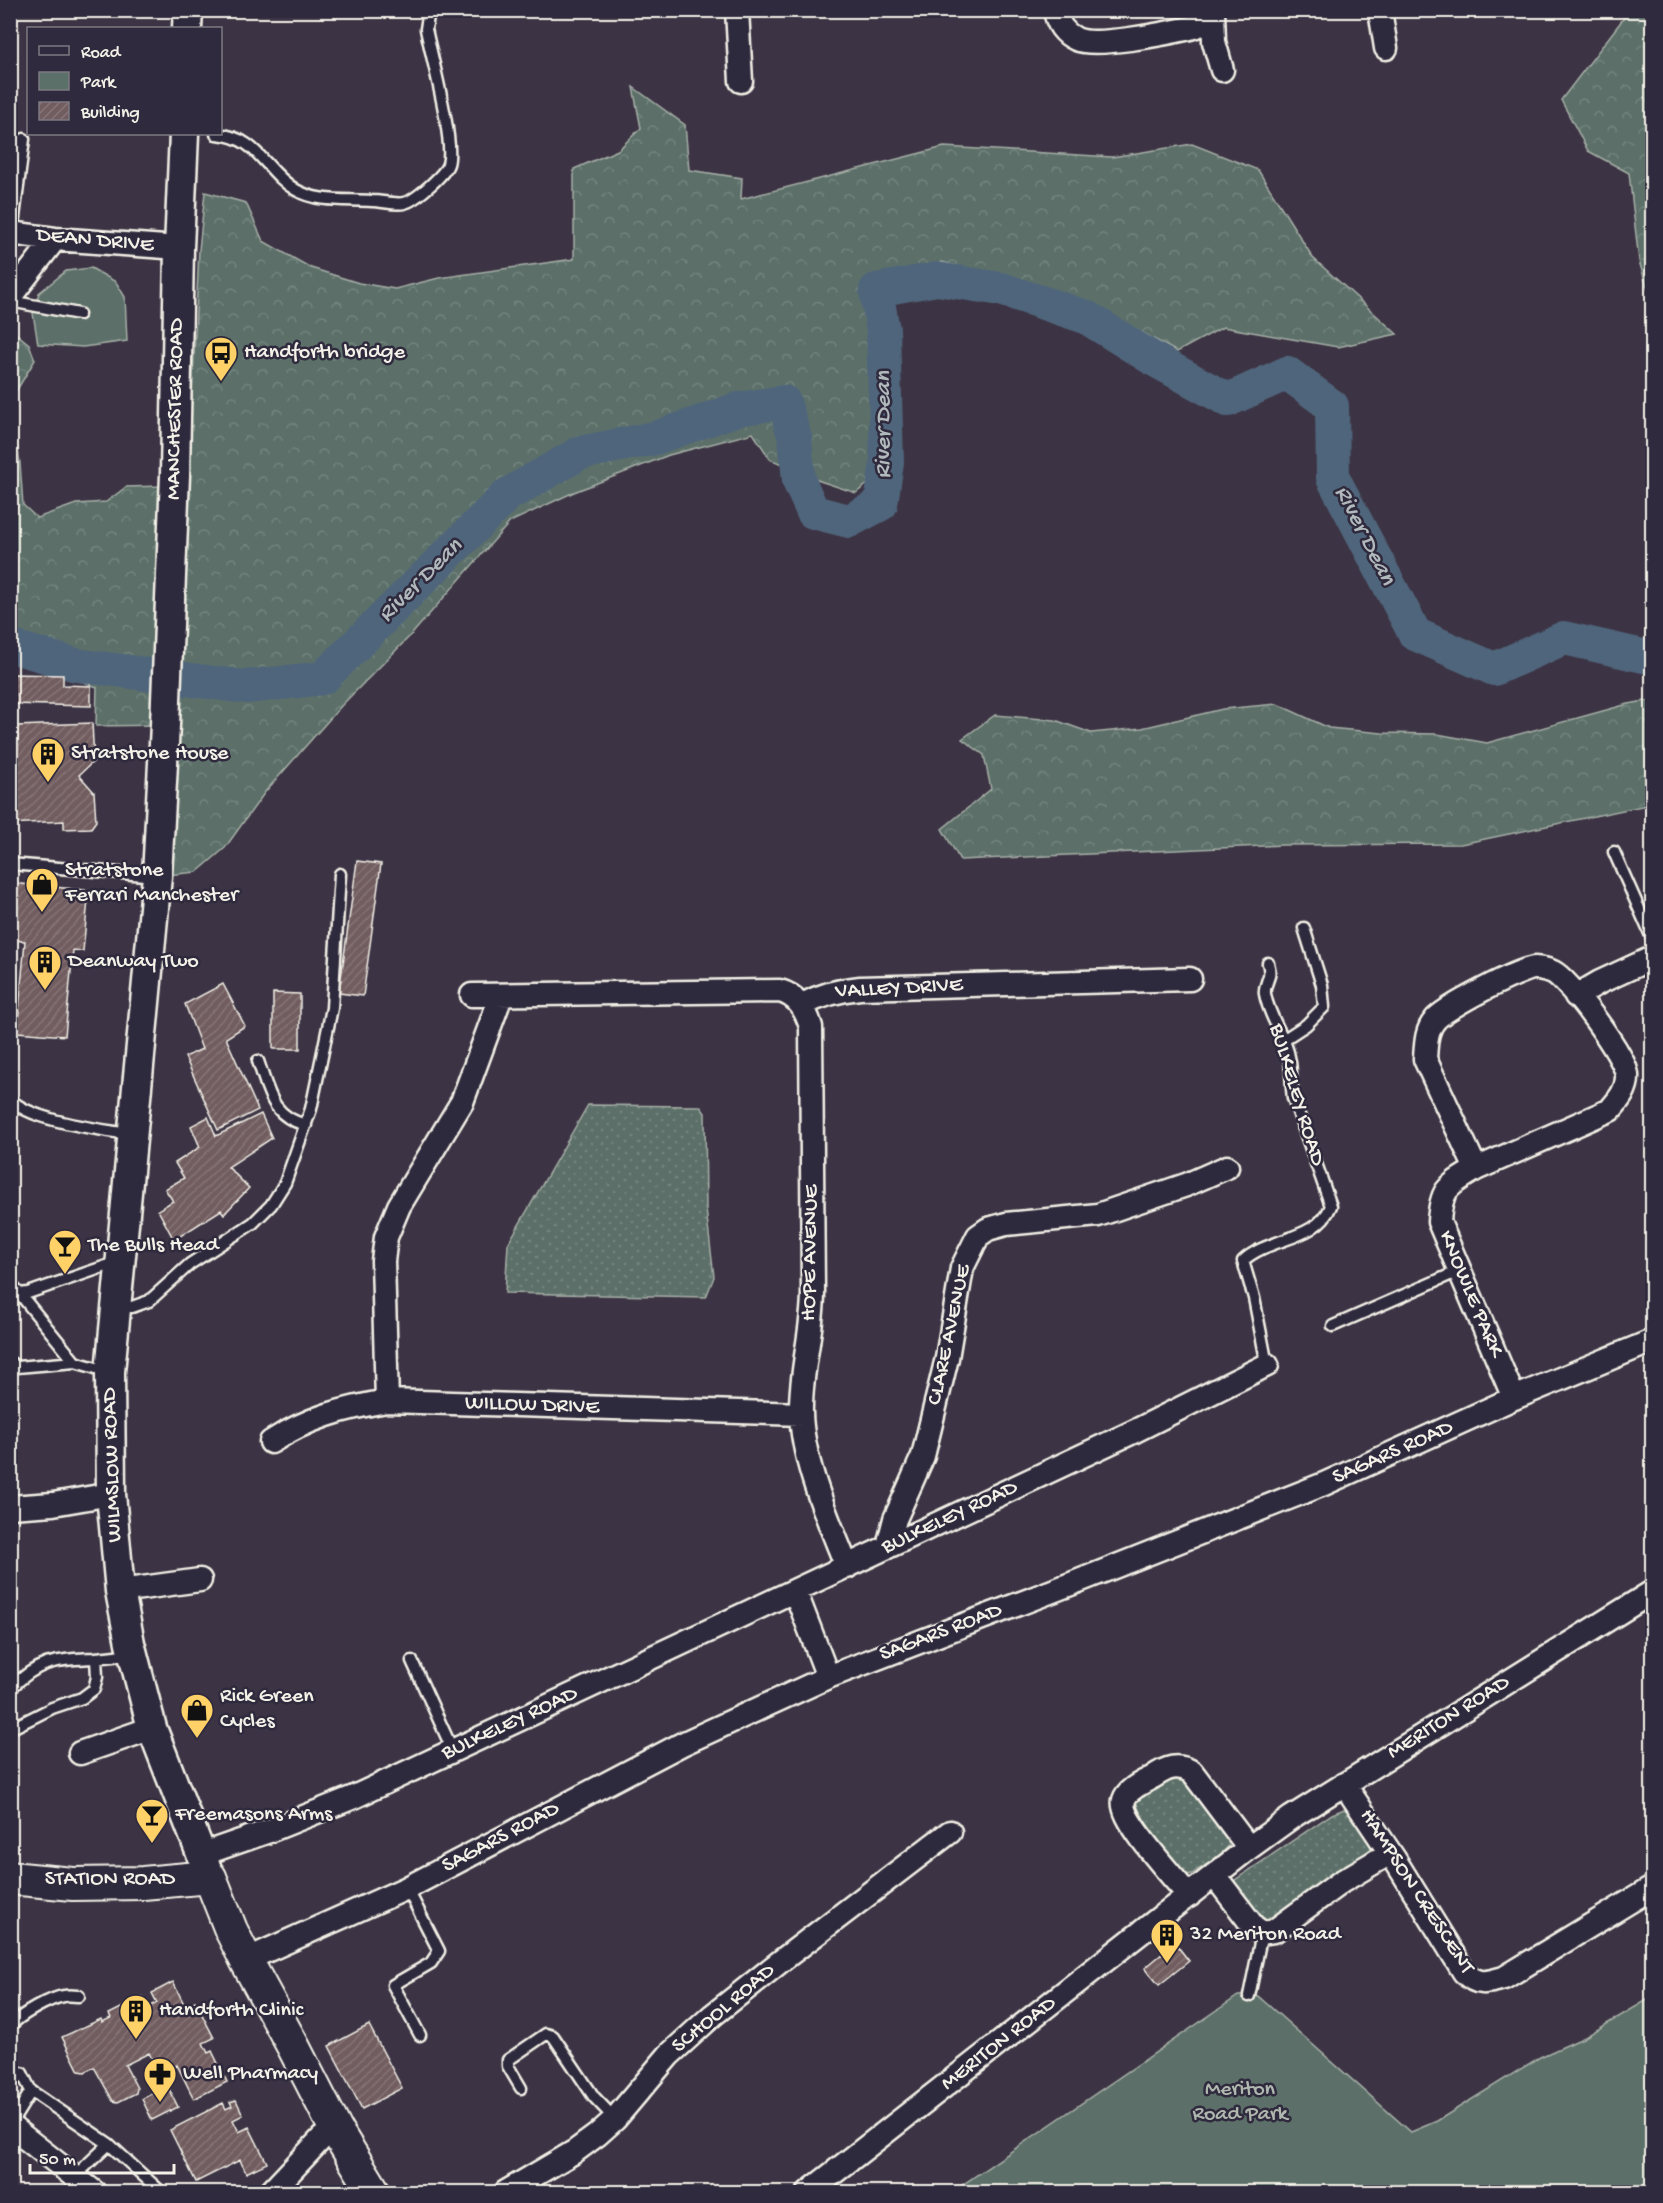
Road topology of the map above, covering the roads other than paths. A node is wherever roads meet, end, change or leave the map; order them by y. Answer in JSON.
{"nodes":[{"id":1,"x":188,"y":10,"type":"edge"},
{"id":2,"x":429,"y":10,"type":"edge"},
{"id":3,"x":737,"y":10,"type":"edge"},
{"id":4,"x":1055,"y":10,"type":"edge"},
{"id":5,"x":1380,"y":10,"type":"edge"},
{"id":6,"x":1213,"y":16,"type":"edge"},
{"id":7,"x":187,"y":27,"type":"edge"},
{"id":8,"x":1386,"y":48,"type":"dead end"},
{"id":9,"x":1222,"y":70,"type":"dead end"},
{"id":10,"x":741,"y":81,"type":"dead end"},
{"id":11,"x":184,"y":135,"type":"edge"},
{"id":12,"x":222,"y":135,"type":"edge"},
{"id":13,"x":24,"y":139,"type":"dead end"},
{"id":14,"x":11,"y":233,"type":"edge"},
{"id":15,"x":55,"y":239,"type":"junction"},
{"id":16,"x":179,"y":248,"type":"junction"},
{"id":17,"x":10,"y":299,"type":"edge"},
{"id":18,"x":79,"y":314,"type":"dead end"},
{"id":19,"x":166,"y":685,"type":"joint"},
{"id":20,"x":1614,"y":852,"type":"dead end"},
{"id":21,"x":10,"y":864,"type":"edge"},
{"id":22,"x":340,"y":874,"type":"dead end"},
{"id":23,"x":157,"y":876,"type":"junction"},
{"id":24,"x":1304,"y":928,"type":"dead end"},
{"id":25,"x":1653,"y":938,"type":"edge"},
{"id":26,"x":1653,"y":958,"type":"edge"},
{"id":27,"x":1268,"y":963,"type":"dead end"},
{"id":28,"x":1190,"y":979,"type":"dead end"},
{"id":29,"x":472,"y":995,"type":"dead end"},
{"id":30,"x":501,"y":996,"type":"junction"},
{"id":31,"x":1576,"y":996,"type":"junction"},
{"id":32,"x":802,"y":1005,"type":"junction"},
{"id":33,"x":1283,"y":1040,"type":"junction"},
{"id":34,"x":258,"y":1061,"type":"dead end"},
{"id":35,"x":10,"y":1099,"type":"edge"},
{"id":36,"x":306,"y":1125,"type":"junction"},
{"id":37,"x":133,"y":1135,"type":"junction"},
{"id":38,"x":1227,"y":1167,"type":"dead end"},
{"id":39,"x":1476,"y":1169,"type":"junction"},
{"id":40,"x":122,"y":1261,"type":"junction"},
{"id":41,"x":1459,"y":1271,"type":"junction"},
{"id":42,"x":10,"y":1284,"type":"edge"},
{"id":43,"x":20,"y":1294,"type":"junction"},
{"id":44,"x":117,"y":1307,"type":"junction"},
{"id":45,"x":1333,"y":1326,"type":"dead end"},
{"id":46,"x":1653,"y":1341,"type":"edge"},
{"id":47,"x":10,"y":1362,"type":"edge"},
{"id":48,"x":75,"y":1362,"type":"junction"},
{"id":49,"x":1267,"y":1365,"type":"joint"},
{"id":50,"x":110,"y":1372,"type":"junction"},
{"id":51,"x":1514,"y":1398,"type":"junction"},
{"id":52,"x":387,"y":1401,"type":"junction"},
{"id":53,"x":801,"y":1414,"type":"junction"},
{"id":54,"x":271,"y":1443,"type":"dead end"},
{"id":55,"x":111,"y":1494,"type":"junction"},
{"id":56,"x":10,"y":1507,"type":"edge"},
{"id":57,"x":888,"y":1546,"type":"junction"},
{"id":58,"x":847,"y":1567,"type":"junction"},
{"id":59,"x":200,"y":1581,"type":"dead end"},
{"id":60,"x":120,"y":1591,"type":"junction"},
{"id":61,"x":795,"y":1591,"type":"junction"},
{"id":62,"x":1653,"y":1592,"type":"edge"},
{"id":63,"x":133,"y":1654,"type":"junction"},
{"id":64,"x":96,"y":1658,"type":"junction"},
{"id":65,"x":412,"y":1661,"type":"dead end"},
{"id":66,"x":828,"y":1677,"type":"junction"},
{"id":67,"x":10,"y":1689,"type":"edge"},
{"id":68,"x":152,"y":1728,"type":"junction"},
{"id":69,"x":10,"y":1729,"type":"edge"},
{"id":70,"x":453,"y":1751,"type":"junction"},
{"id":71,"x":80,"y":1753,"type":"dead end"},
{"id":72,"x":1344,"y":1784,"type":"junction"},
{"id":73,"x":950,"y":1832,"type":"dead end"},
{"id":74,"x":1248,"y":1848,"type":"junction"},
{"id":75,"x":1390,"y":1852,"type":"junction"},
{"id":76,"x":205,"y":1866,"type":"junction"},
{"id":77,"x":1214,"y":1875,"type":"junction"},
{"id":78,"x":10,"y":1878,"type":"edge"},
{"id":79,"x":406,"y":1888,"type":"junction"},
{"id":80,"x":1653,"y":1888,"type":"edge"},
{"id":81,"x":1189,"y":1896,"type":"junction"},
{"id":82,"x":1262,"y":1933,"type":"junction"},
{"id":83,"x":246,"y":1960,"type":"junction"},
{"id":84,"x":79,"y":1996,"type":"dead end"},
{"id":85,"x":1249,"y":1996,"type":"dead end"},
{"id":86,"x":10,"y":2026,"type":"edge"},
{"id":87,"x":420,"y":2035,"type":"dead end"},
{"id":88,"x":22,"y":2073,"type":"dead end"},
{"id":89,"x":521,"y":2088,"type":"dead end"},
{"id":90,"x":31,"y":2091,"type":"junction"},
{"id":91,"x":615,"y":2118,"type":"junction"},
{"id":92,"x":10,"y":2126,"type":"edge"},
{"id":93,"x":336,"y":2130,"type":"junction"},
{"id":94,"x":110,"y":2144,"type":"junction"},
{"id":95,"x":74,"y":2176,"type":"junction"},
{"id":96,"x":822,"y":2188,"type":"edge"},
{"id":97,"x":93,"y":2193,"type":"edge"},
{"id":98,"x":161,"y":2193,"type":"edge"},
{"id":99,"x":271,"y":2193,"type":"edge"},
{"id":100,"x":374,"y":2193,"type":"edge"},
{"id":101,"x":506,"y":2193,"type":"edge"}],
"edges":[{"from":1,"to":7,"type":"street"},
{"from":2,"to":12,"type":"lane"},
{"from":3,"to":10,"type":"street"},
{"from":4,"to":6,"type":"street"},
{"from":5,"to":8,"type":"street"},
{"from":6,"to":9,"type":"street"},
{"from":11,"to":16,"type":"street","name":"MANCHESTER ROAD"},
{"from":13,"to":14,"type":"lane"},
{"from":14,"to":15,"type":"street","name":"DEAN DRIVE"},
{"from":15,"to":16,"type":"street","name":"DEAN DRIVE"},
{"from":15,"to":17,"type":"street"},
{"from":16,"to":19,"type":"street","name":"MANCHESTER ROAD"},
{"from":17,"to":18,"type":"lane"},
{"from":19,"to":23,"type":"street","name":"WILMSLOW ROAD"},
{"from":20,"to":25,"type":"lane"},
{"from":21,"to":23,"type":"lane"},
{"from":22,"to":36,"type":"lane"},
{"from":23,"to":37,"type":"street","name":"WILMSLOW ROAD"},
{"from":24,"to":33,"type":"lane"},
{"from":26,"to":31,"type":"street"},
{"from":27,"to":33,"type":"lane","name":"BULKELEY ROAD"},
{"from":28,"to":32,"type":"street","name":"VALLEY DRIVE"},
{"from":29,"to":30,"type":"street"},
{"from":30,"to":32,"type":"street"},
{"from":30,"to":52,"type":"street"},
{"from":31,"to":39,"type":"street","name":"KNOWLE PARK"},
{"from":31,"to":39,"type":"street","name":"KNOWLE PARK"},
{"from":32,"to":53,"type":"street","name":"HOPE AVENUE"},
{"from":33,"to":49,"type":"lane","name":"BULKELEY ROAD"},
{"from":34,"to":36,"type":"lane"},
{"from":35,"to":37,"type":"lane"},
{"from":36,"to":44,"type":"lane"},
{"from":37,"to":40,"type":"street","name":"WILMSLOW ROAD"},
{"from":38,"to":57,"type":"street","name":"CLARE AVENUE"},
{"from":39,"to":41,"type":"street","name":"KNOWLE PARK"},
{"from":40,"to":43,"type":"lane"},
{"from":40,"to":44,"type":"street","name":"WILMSLOW ROAD"},
{"from":41,"to":45,"type":"lane"},
{"from":41,"to":51,"type":"street","name":"KNOWLE PARK"},
{"from":42,"to":43,"type":"lane"},
{"from":43,"to":48,"type":"lane"},
{"from":44,"to":50,"type":"street","name":"WILMSLOW ROAD"},
{"from":46,"to":51,"type":"street","name":"SAGARS ROAD"},
{"from":47,"to":48,"type":"lane"},
{"from":48,"to":50,"type":"lane"},
{"from":49,"to":57,"type":"street","name":"BULKELEY ROAD"},
{"from":50,"to":55,"type":"street","name":"WILMSLOW ROAD"},
{"from":51,"to":66,"type":"street","name":"SAGARS ROAD"},
{"from":52,"to":53,"type":"street","name":"WILLOW DRIVE"},
{"from":52,"to":54,"type":"street","name":"WILLOW DRIVE"},
{"from":53,"to":58,"type":"street","name":"HOPE AVENUE"},
{"from":55,"to":56,"type":"street"},
{"from":55,"to":60,"type":"street","name":"WILMSLOW ROAD"},
{"from":57,"to":58,"type":"street","name":"BULKELEY ROAD"},
{"from":58,"to":61,"type":"street","name":"BULKELEY ROAD"},
{"from":59,"to":60,"type":"street"},
{"from":60,"to":63,"type":"street","name":"WILMSLOW ROAD"},
{"from":61,"to":66,"type":"street"},
{"from":61,"to":70,"type":"street","name":"BULKELEY ROAD"},
{"from":62,"to":72,"type":"street","name":"MERITON ROAD"},
{"from":63,"to":64,"type":"lane"},
{"from":63,"to":68,"type":"street","name":"WILMSLOW ROAD"},
{"from":64,"to":67,"type":"lane"},
{"from":64,"to":69,"type":"lane"},
{"from":65,"to":70,"type":"lane"},
{"from":66,"to":79,"type":"street","name":"SAGARS ROAD"},
{"from":68,"to":71,"type":"street"},
{"from":68,"to":76,"type":"street","name":"WILMSLOW ROAD"},
{"from":70,"to":76,"type":"street","name":"BULKELEY ROAD"},
{"from":72,"to":74,"type":"street","name":"MERITON ROAD"},
{"from":72,"to":75,"type":"street","name":"HAMPSON CRESCENT"},
{"from":73,"to":91,"type":"street","name":"SCHOOL ROAD"},
{"from":74,"to":77,"type":"street","name":"MERITON ROAD"},
{"from":74,"to":81,"type":"street"},
{"from":75,"to":80,"type":"street","name":"HAMPSON CRESCENT"},
{"from":75,"to":82,"type":"street"},
{"from":76,"to":78,"type":"main road","name":"STATION ROAD"},
{"from":76,"to":83,"type":"main road","name":"WILMSLOW ROAD"},
{"from":77,"to":81,"type":"street","name":"MERITON ROAD"},
{"from":77,"to":82,"type":"street"},
{"from":79,"to":83,"type":"street","name":"SAGARS ROAD"},
{"from":79,"to":87,"type":"lane"},
{"from":81,"to":96,"type":"street","name":"MERITON ROAD"},
{"from":82,"to":85,"type":"lane"},
{"from":83,"to":93,"type":"main road","name":"WILMSLOW ROAD"},
{"from":84,"to":86,"type":"lane"},
{"from":88,"to":90,"type":"lane"},
{"from":89,"to":91,"type":"lane"},
{"from":90,"to":92,"type":"lane"},
{"from":90,"to":94,"type":"lane"},
{"from":91,"to":101,"type":"street","name":"SCHOOL ROAD"},
{"from":92,"to":95,"type":"street"},
{"from":93,"to":99,"type":"street"},
{"from":93,"to":100,"type":"main road","name":"WILMSLOW ROAD"},
{"from":94,"to":95,"type":"lane"},
{"from":94,"to":98,"type":"lane"},
{"from":95,"to":97,"type":"street"}]}
